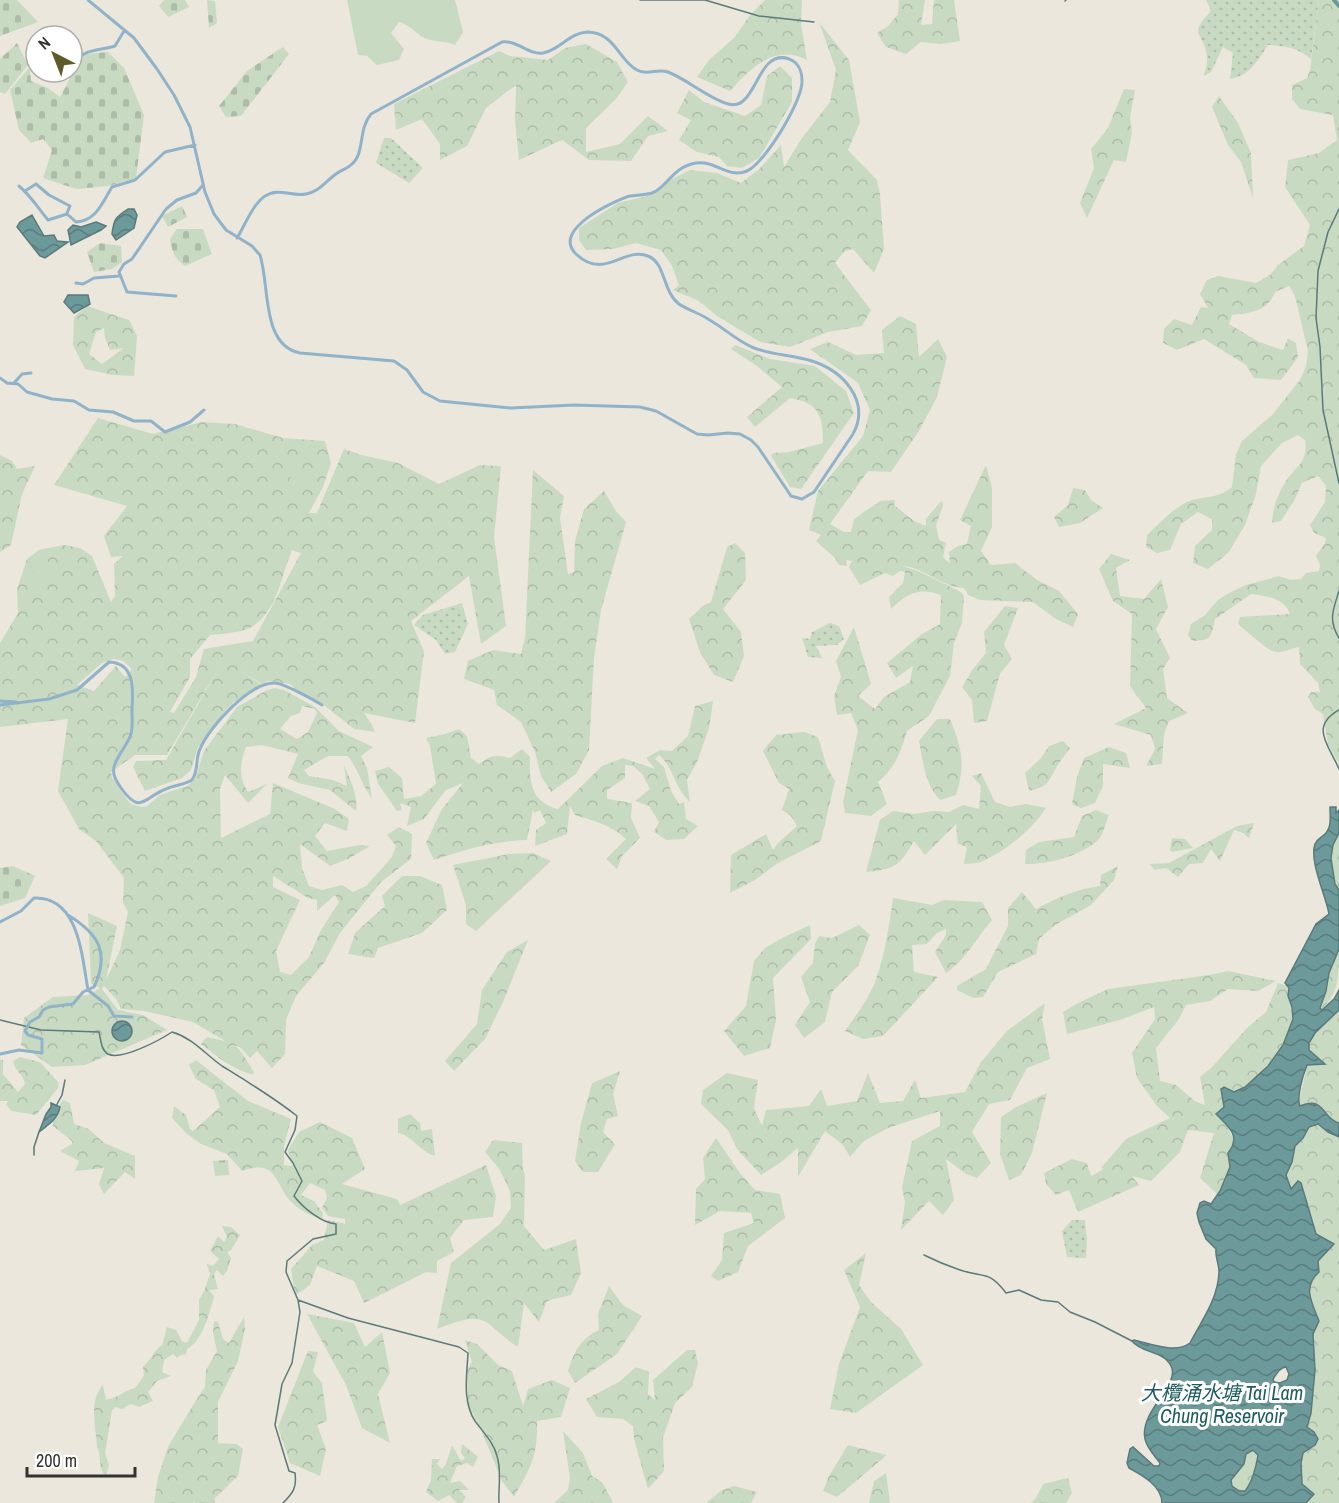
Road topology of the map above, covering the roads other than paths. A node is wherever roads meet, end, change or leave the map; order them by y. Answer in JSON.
{"nodes":[{"id":1,"x":88,"y":0,"type":"edge"},
{"id":2,"x":125,"y":30,"type":"junction"},
{"id":3,"x":84,"y":54,"type":"edge"},
{"id":4,"x":195,"y":145,"type":"junction"},
{"id":5,"x":203,"y":185,"type":"junction"},
{"id":6,"x":19,"y":186,"type":"dead end"},
{"id":7,"x":25,"y":191,"type":"junction"},
{"id":8,"x":67,"y":214,"type":"junction"},
{"id":9,"x":237,"y":238,"type":"junction"},
{"id":10,"x":119,"y":276,"type":"junction"},
{"id":11,"x":76,"y":283,"type":"dead end"},
{"id":12,"x":176,"y":296,"type":"dead end"},
{"id":13,"x":31,"y":373,"type":"dead end"},
{"id":14,"x":0,"y":378,"type":"edge"},
{"id":15,"x":14,"y":383,"type":"junction"},
{"id":16,"x":204,"y":410,"type":"dead end"},
{"id":17,"x":0,"y":703,"type":"edge"},
{"id":18,"x":321,"y":705,"type":"dead end"},
{"id":19,"x":68,"y":915,"type":"junction"},
{"id":20,"x":0,"y":922,"type":"edge"},
{"id":21,"x":88,"y":990,"type":"junction"},
{"id":22,"x":132,"y":1017,"type":"dead end"},
{"id":23,"x":0,"y":1054,"type":"edge"}],
"edges":[{"from":1,"to":2,"type":"street"},
{"from":2,"to":3,"type":"street"},
{"from":2,"to":4,"type":"street"},
{"from":4,"to":5,"type":"street"},
{"from":4,"to":8,"type":"street"},
{"from":5,"to":9,"type":"street"},
{"from":5,"to":10,"type":"street"},
{"from":6,"to":7,"type":"street"},
{"from":7,"to":8,"type":"street"},
{"from":7,"to":8,"type":"street"},
{"from":9,"to":9,"type":"street"},
{"from":10,"to":11,"type":"street"},
{"from":10,"to":12,"type":"street"},
{"from":13,"to":15,"type":"street"},
{"from":14,"to":15,"type":"street"},
{"from":15,"to":16,"type":"street"},
{"from":17,"to":18,"type":"street"},
{"from":19,"to":20,"type":"street"},
{"from":19,"to":21,"type":"street"},
{"from":19,"to":21,"type":"street"},
{"from":21,"to":22,"type":"street"},
{"from":21,"to":23,"type":"street"}]}
